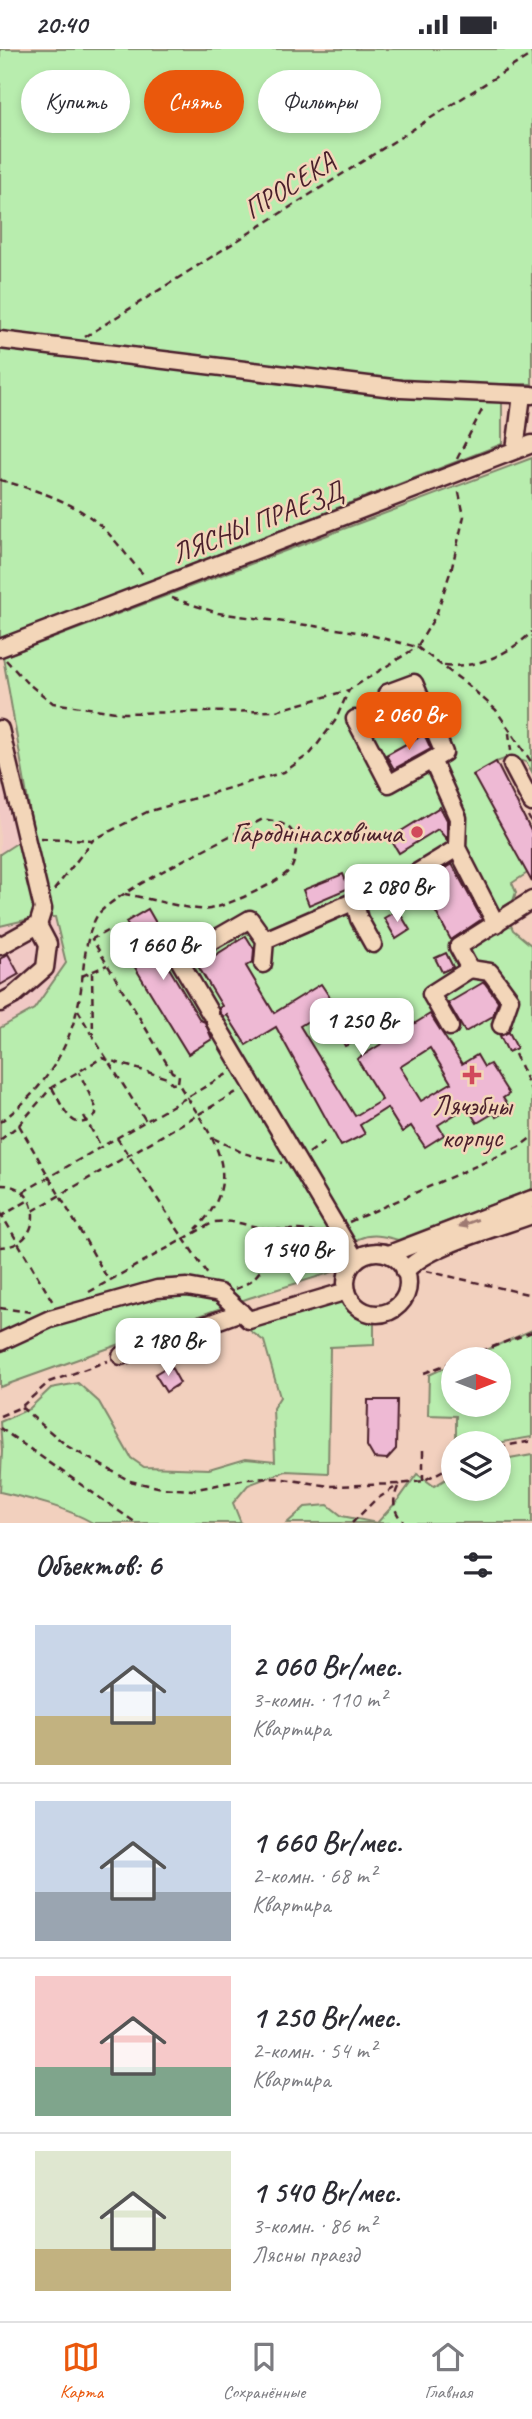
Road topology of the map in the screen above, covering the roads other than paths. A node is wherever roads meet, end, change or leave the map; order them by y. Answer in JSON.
{"nodes":[{"id":1,"x":0,"y":340,"type":"edge"},
{"id":2,"x":527,"y":395,"type":"edge"},
{"id":3,"x":532,"y":444,"type":"edge"},
{"id":4,"x":515,"y":450,"type":"junction"},
{"id":5,"x":1,"y":652,"type":"edge"},
{"id":6,"x":387,"y":693,"type":"dead end"},
{"id":7,"x":355,"y":719,"type":"dead end"},
{"id":8,"x":0,"y":729,"type":"edge"},
{"id":9,"x":432,"y":759,"type":"junction"},
{"id":10,"x":512,"y":765,"type":"dead end"},
{"id":11,"x":532,"y":803,"type":"edge"},
{"id":12,"x":457,"y":848,"type":"junction"},
{"id":13,"x":532,"y":899,"type":"edge"},
{"id":14,"x":355,"y":903,"type":"junction"},
{"id":15,"x":496,"y":924,"type":"junction"},
{"id":16,"x":38,"y":925,"type":"junction"},
{"id":17,"x":265,"y":940,"type":"junction"},
{"id":18,"x":373,"y":944,"type":"dead end"},
{"id":19,"x":0,"y":946,"type":"edge"},
{"id":20,"x":262,"y":964,"type":"dead end"},
{"id":21,"x":470,"y":969,"type":"junction"},
{"id":22,"x":0,"y":1003,"type":"edge"},
{"id":23,"x":501,"y":1025,"type":"dead end"},
{"id":24,"x":450,"y":1027,"type":"dead end"},
{"id":25,"x":532,"y":1199,"type":"edge"},
{"id":26,"x":532,"y":1215,"type":"edge"},
{"id":27,"x":389,"y":1254,"type":"junction"},
{"id":28,"x":356,"y":1260,"type":"junction"},
{"id":29,"x":405,"y":1272,"type":"junction"},
{"id":30,"x":347,"y":1291,"type":"junction"},
{"id":31,"x":233,"y":1315,"type":"junction"},
{"id":32,"x":0,"y":1342,"type":"edge"},
{"id":33,"x":121,"y":1356,"type":"road end"}],
"edges":[{"from":1,"to":2,"type":"street"},
{"from":2,"to":4,"type":"street"},
{"from":3,"to":4,"type":"street","name":"ЛЯСНЫ ПРАЕЗД"},
{"from":4,"to":5,"type":"street","name":"ЛЯСНЫ ПРАЕЗД"},
{"from":6,"to":9,"type":"street"},
{"from":7,"to":9,"type":"street"},
{"from":8,"to":16,"type":"street"},
{"from":9,"to":12,"type":"street"},
{"from":10,"to":11,"type":"street"},
{"from":12,"to":14,"type":"street"},
{"from":12,"to":15,"type":"street"},
{"from":13,"to":15,"type":"street"},
{"from":14,"to":17,"type":"street"},
{"from":14,"to":18,"type":"street"},
{"from":15,"to":21,"type":"street"},
{"from":16,"to":19,"type":"street"},
{"from":16,"to":22,"type":"street"},
{"from":17,"to":20,"type":"street"},
{"from":17,"to":28,"type":"street"},
{"from":21,"to":23,"type":"street"},
{"from":21,"to":24,"type":"street"},
{"from":25,"to":27,"type":"street","one_way":true},
{"from":26,"to":29,"type":"street"},
{"from":27,"to":28,"type":"street"},
{"from":27,"to":29,"type":"street"},
{"from":28,"to":30,"type":"street"},
{"from":29,"to":30,"type":"street"},
{"from":30,"to":31,"type":"street"},
{"from":31,"to":32,"type":"street"},
{"from":31,"to":33,"type":"street"}]}
